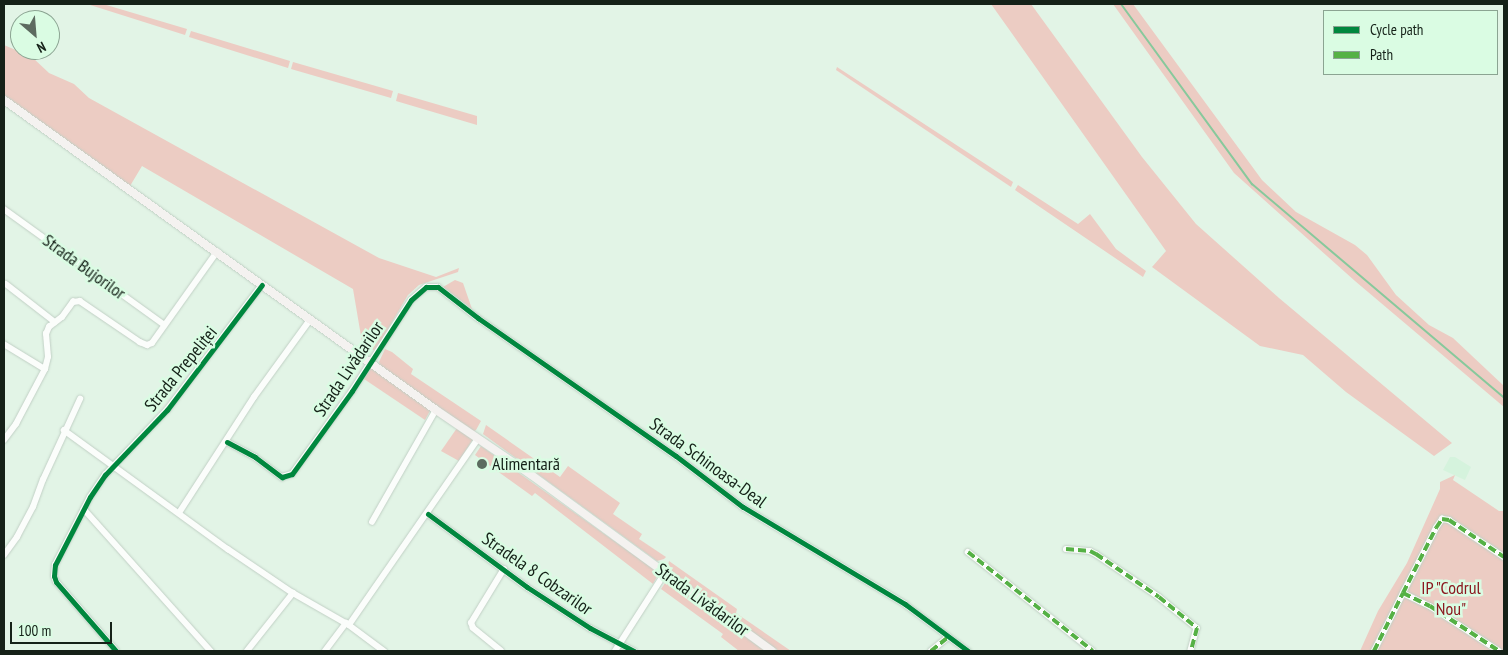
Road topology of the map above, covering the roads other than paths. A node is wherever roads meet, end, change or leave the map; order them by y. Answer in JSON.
{"nodes":[{"id":1,"x":4,"y":100,"type":"edge"},
{"id":2,"x":4,"y":209,"type":"edge"},
{"id":3,"x":217,"y":252,"type":"junction"},
{"id":4,"x":6,"y":282,"type":"edge"},
{"id":5,"x":262,"y":285,"type":"junction"},
{"id":6,"x":438,"y":287,"type":"joint"},
{"id":7,"x":310,"y":320,"type":"junction"},
{"id":8,"x":55,"y":322,"type":"junction"},
{"id":9,"x":165,"y":325,"type":"junction"},
{"id":10,"x":4,"y":344,"type":"edge"},
{"id":11,"x":371,"y":362,"type":"junction"},
{"id":12,"x":45,"y":369,"type":"junction"},
{"id":13,"x":80,"y":399,"type":"dead end"},
{"id":14,"x":436,"y":410,"type":"junction"},
{"id":15,"x":64,"y":430,"type":"junction"},
{"id":16,"x":4,"y":438,"type":"edge"},
{"id":17,"x":478,"y":438,"type":"junction"},
{"id":18,"x":227,"y":442,"type":"junction"},
{"id":19,"x":115,"y":466,"type":"junction"},
{"id":20,"x":84,"y":509,"type":"junction"},
{"id":21,"x":179,"y":513,"type":"junction"},
{"id":22,"x":428,"y":514,"type":"junction"},
{"id":23,"x":372,"y":522,"type":"dead end"},
{"id":24,"x":1066,"y":549,"type":"dead end"},
{"id":25,"x":968,"y":552,"type":"dead end"},
{"id":26,"x":4,"y":555,"type":"edge"},
{"id":27,"x":1504,"y":557,"type":"edge"},
{"id":28,"x":504,"y":569,"type":"junction"},
{"id":29,"x":665,"y":573,"type":"junction"},
{"id":30,"x":293,"y":593,"type":"junction"},
{"id":31,"x":1403,"y":593,"type":"junction"},
{"id":32,"x":348,"y":624,"type":"junction"},
{"id":33,"x":948,"y":637,"type":"junction"},
{"id":34,"x":620,"y":642,"type":"junction"},
{"id":35,"x":1084,"y":648,"type":"edge"},
{"id":36,"x":116,"y":651,"type":"edge"},
{"id":37,"x":211,"y":651,"type":"edge"},
{"id":38,"x":247,"y":651,"type":"edge"},
{"id":39,"x":325,"y":651,"type":"edge"},
{"id":40,"x":384,"y":651,"type":"edge"},
{"id":41,"x":501,"y":651,"type":"edge"},
{"id":42,"x":615,"y":651,"type":"edge"},
{"id":43,"x":634,"y":651,"type":"edge"},
{"id":44,"x":772,"y":651,"type":"edge"},
{"id":45,"x":931,"y":651,"type":"edge"},
{"id":46,"x":968,"y":651,"type":"edge"},
{"id":47,"x":1093,"y":651,"type":"edge"},
{"id":48,"x":1191,"y":651,"type":"edge"},
{"id":49,"x":1374,"y":651,"type":"edge"},
{"id":50,"x":1500,"y":651,"type":"edge"}],
"edges":[{"from":1,"to":3,"type":"street","name":"Strada Livădarilor"},
{"from":2,"to":9,"type":"street","name":"Strada Bujorilor"},
{"from":3,"to":5,"type":"street","name":"Strada Livădarilor"},
{"from":3,"to":9,"type":"street"},
{"from":4,"to":8,"type":"street"},
{"from":5,"to":7,"type":"street","name":"Strada Livădarilor"},
{"from":5,"to":19,"type":"street","name":"Strada Prepeliței"},
{"from":6,"to":11,"type":"street","name":"Strada Livădarilor"},
{"from":6,"to":33,"type":"street","name":"Strada Schinoasa-Deal"},
{"from":7,"to":11,"type":"street","name":"Strada Livădarilor"},
{"from":7,"to":18,"type":"street"},
{"from":8,"to":9,"type":"street"},
{"from":8,"to":12,"type":"street"},
{"from":10,"to":12,"type":"street"},
{"from":11,"to":14,"type":"street","name":"Strada Livădarilor"},
{"from":11,"to":18,"type":"street","name":"Strada Livădarilor"},
{"from":12,"to":16,"type":"street"},
{"from":13,"to":15,"type":"street"},
{"from":14,"to":17,"type":"street","name":"Strada Livădarilor"},
{"from":14,"to":23,"type":"street"},
{"from":15,"to":19,"type":"street"},
{"from":15,"to":26,"type":"street"},
{"from":17,"to":22,"type":"street"},
{"from":17,"to":29,"type":"street","name":"Strada Livădarilor"},
{"from":18,"to":21,"type":"street"},
{"from":19,"to":20,"type":"street","name":"Strada Prepeliței"},
{"from":19,"to":21,"type":"street"},
{"from":20,"to":36,"type":"street","name":"Strada Prepeliței"},
{"from":20,"to":37,"type":"street"},
{"from":21,"to":30,"type":"street"},
{"from":22,"to":28,"type":"street","name":"Stradela 8 Cobzarilor"},
{"from":22,"to":32,"type":"street"},
{"from":24,"to":48,"type":"street"},
{"from":25,"to":35,"type":"street"},
{"from":27,"to":31,"type":"street"},
{"from":28,"to":34,"type":"street","name":"Stradela 8 Cobzarilor"},
{"from":28,"to":41,"type":"street"},
{"from":29,"to":34,"type":"street"},
{"from":29,"to":44,"type":"street","name":"Strada Livădarilor"},
{"from":30,"to":32,"type":"street"},
{"from":30,"to":38,"type":"street"},
{"from":31,"to":49,"type":"street"},
{"from":31,"to":50,"type":"street"},
{"from":32,"to":39,"type":"street"},
{"from":32,"to":40,"type":"street"},
{"from":33,"to":45,"type":"street"},
{"from":33,"to":46,"type":"street","name":"Strada Schinoasa-Deal"},
{"from":34,"to":42,"type":"street"},
{"from":34,"to":43,"type":"street","name":"Stradela 8 Cobzarilor"},
{"from":35,"to":47,"type":"street"}]}
